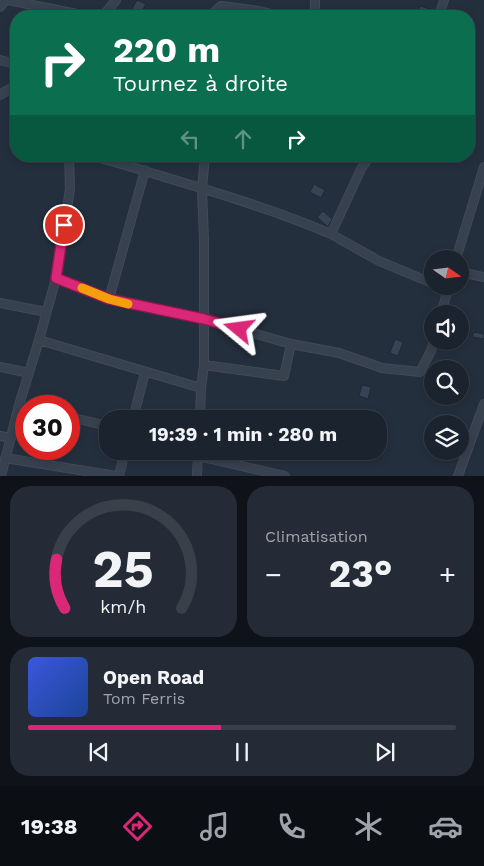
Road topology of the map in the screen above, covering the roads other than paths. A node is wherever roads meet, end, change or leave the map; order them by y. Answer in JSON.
{"nodes":[{"id":1,"x":7,"y":0,"type":"edge"},
{"id":2,"x":116,"y":0,"type":"edge"},
{"id":3,"x":0,"y":7,"type":"edge"},
{"id":4,"x":57,"y":10,"type":"edge"},
{"id":5,"x":108,"y":10,"type":"edge"},
{"id":6,"x":217,"y":10,"type":"edge"},
{"id":7,"x":251,"y":10,"type":"edge"},
{"id":8,"x":69,"y":162,"type":"edge"},
{"id":9,"x":115,"y":162,"type":"edge"},
{"id":10,"x":204,"y":162,"type":"edge"},
{"id":11,"x":366,"y":162,"type":"edge"},
{"id":12,"x":484,"y":167,"type":"edge"},
{"id":13,"x":145,"y":170,"type":"junction"},
{"id":14,"x":202,"y":188,"type":"junction"},
{"id":15,"x":331,"y":234,"type":"junction"},
{"id":16,"x":459,"y":250,"type":"edge"},
{"id":17,"x":469,"y":274,"type":"edge"},
{"id":18,"x":484,"y":277,"type":"edge"},
{"id":19,"x":56,"y":278,"type":"junction"},
{"id":20,"x":424,"y":280,"type":"edge"},
{"id":21,"x":109,"y":299,"type":"junction"},
{"id":22,"x":0,"y":303,"type":"edge"},
{"id":23,"x":46,"y":312,"type":"junction"},
{"id":24,"x":204,"y":319,"type":"junction"},
{"id":25,"x":39,"y":340,"type":"junction"},
{"id":26,"x":291,"y":344,"type":"junction"},
{"id":27,"x":431,"y":350,"type":"edge"},
{"id":28,"x":204,"y":365,"type":"junction"},
{"id":29,"x":0,"y":367,"type":"edge"},
{"id":30,"x":145,"y":372,"type":"junction"},
{"id":31,"x":29,"y":373,"type":"junction"},
{"id":32,"x":201,"y":388,"type":"junction"},
{"id":33,"x":25,"y":395,"type":"edge"},
{"id":34,"x":484,"y":404,"type":"edge"},
{"id":35,"x":136,"y":410,"type":"edge"},
{"id":36,"x":200,"y":410,"type":"edge"},
{"id":37,"x":80,"y":420,"type":"edge"},
{"id":38,"x":99,"y":424,"type":"edge"},
{"id":39,"x":15,"y":427,"type":"edge"},
{"id":40,"x":0,"y":436,"type":"edge"},
{"id":41,"x":11,"y":438,"type":"junction"},
{"id":42,"x":6,"y":458,"type":"junction"},
{"id":43,"x":122,"y":460,"type":"edge"},
{"id":44,"x":198,"y":460,"type":"edge"},
{"id":45,"x":222,"y":460,"type":"edge"},
{"id":46,"x":1,"y":476,"type":"edge"},
{"id":47,"x":117,"y":476,"type":"edge"},
{"id":48,"x":197,"y":476,"type":"edge"},
{"id":49,"x":285,"y":476,"type":"edge"},
{"id":50,"x":458,"y":476,"type":"edge"}],
"edges":[{"from":1,"to":3,"type":"street"},
{"from":1,"to":4,"type":"street"},
{"from":2,"to":5,"type":"street"},
{"from":6,"to":7,"type":"street"},
{"from":8,"to":19,"type":"street"},
{"from":9,"to":13,"type":"street"},
{"from":10,"to":14,"type":"street"},
{"from":11,"to":15,"type":"street"},
{"from":12,"to":16,"type":"street"},
{"from":13,"to":14,"type":"street"},
{"from":13,"to":21,"type":"street"},
{"from":14,"to":15,"type":"street"},
{"from":14,"to":24,"type":"street"},
{"from":15,"to":20,"type":"street"},
{"from":17,"to":18,"type":"street"},
{"from":19,"to":21,"type":"street"},
{"from":19,"to":23,"type":"street"},
{"from":21,"to":24,"type":"street"},
{"from":22,"to":23,"type":"street"},
{"from":23,"to":25,"type":"street"},
{"from":24,"to":26,"type":"street"},
{"from":24,"to":28,"type":"street"},
{"from":25,"to":30,"type":"street"},
{"from":25,"to":31,"type":"street"},
{"from":26,"to":27,"type":"street"},
{"from":26,"to":28,"type":"street"},
{"from":28,"to":32,"type":"street"},
{"from":29,"to":31,"type":"street"},
{"from":30,"to":32,"type":"street"},
{"from":30,"to":35,"type":"street"},
{"from":31,"to":33,"type":"street"},
{"from":32,"to":36,"type":"street"},
{"from":34,"to":50,"type":"street"},
{"from":37,"to":38,"type":"street"},
{"from":39,"to":41,"type":"street"},
{"from":40,"to":41,"type":"street"},
{"from":41,"to":42,"type":"street"},
{"from":42,"to":46,"type":"street"},
{"from":42,"to":47,"type":"street"},
{"from":43,"to":47,"type":"street"},
{"from":44,"to":48,"type":"street"},
{"from":45,"to":49,"type":"street"}]}
